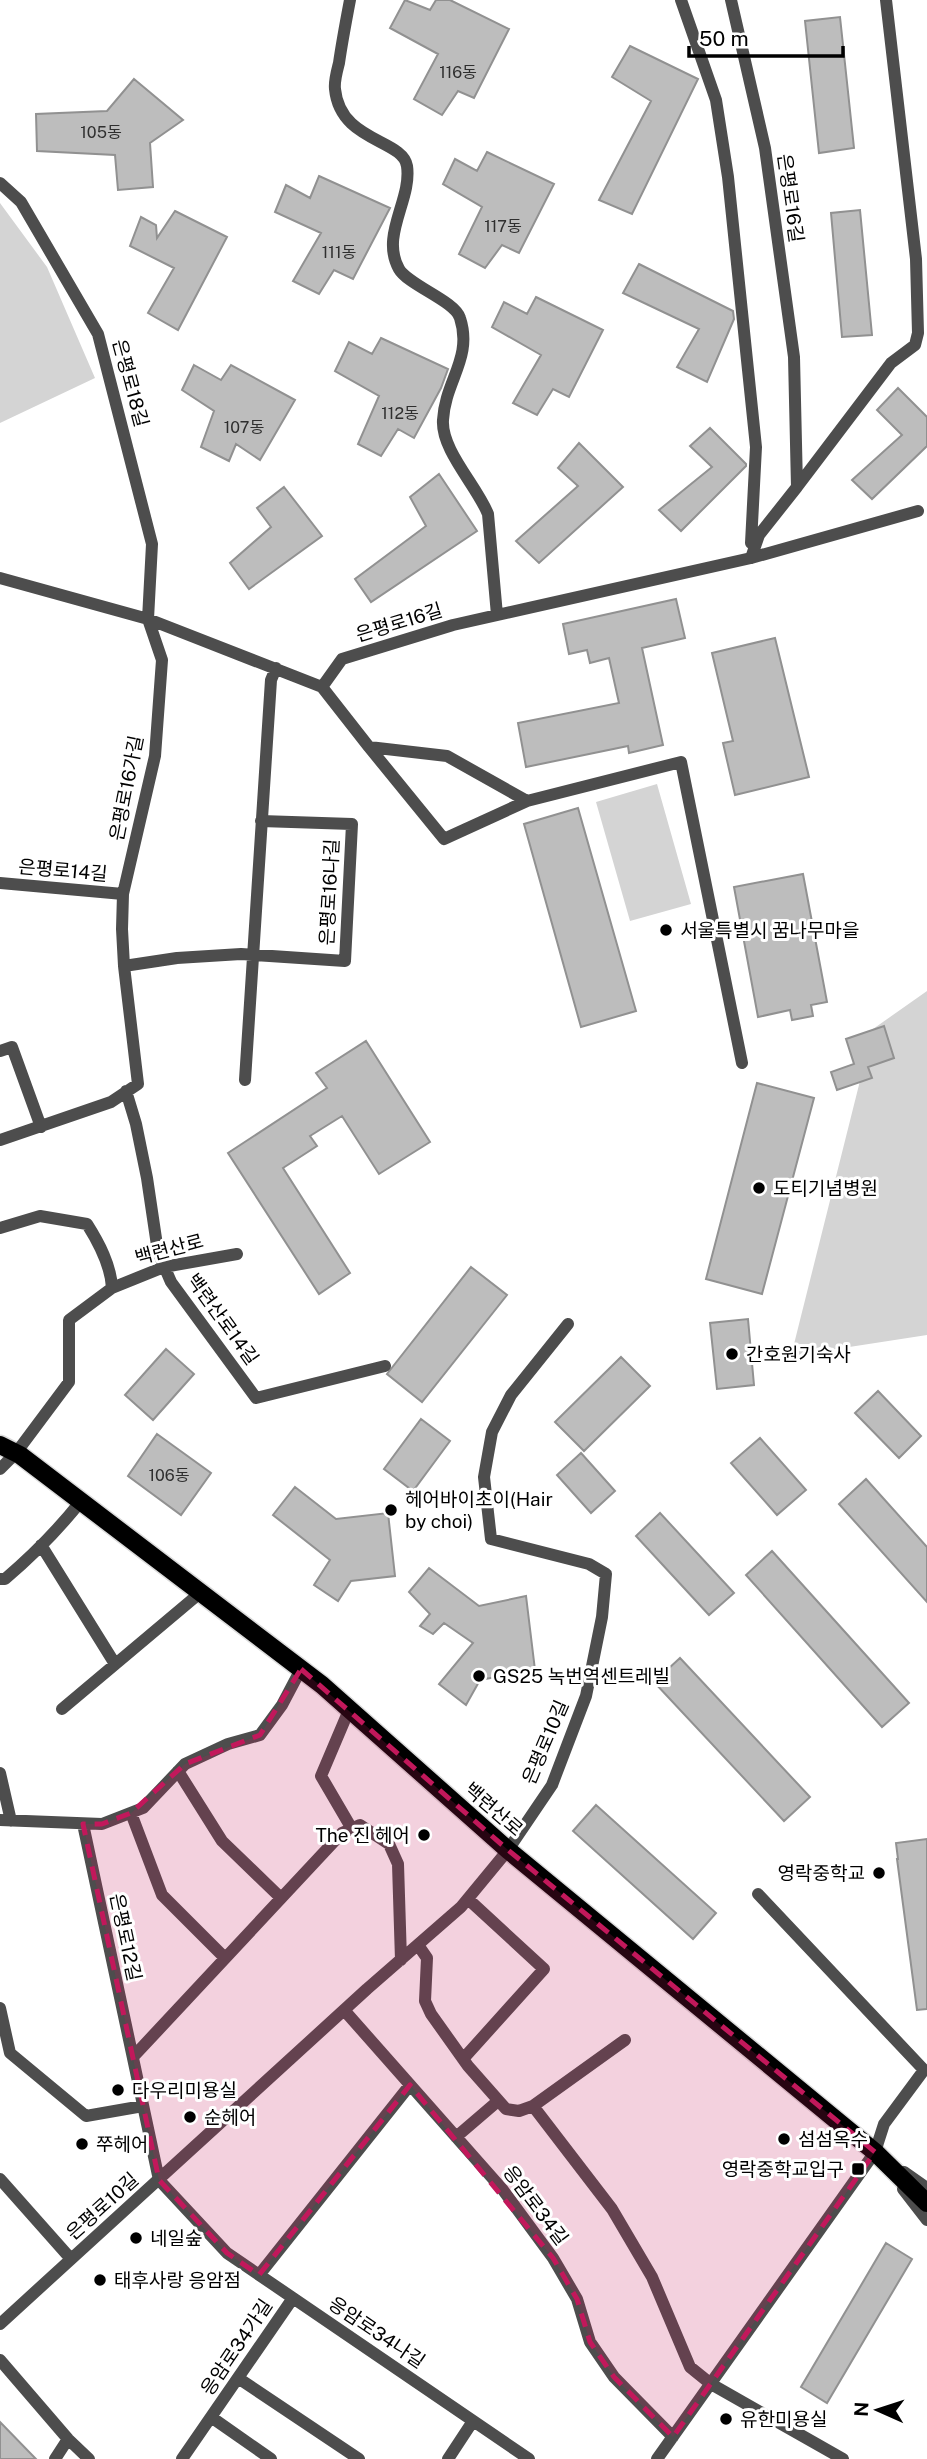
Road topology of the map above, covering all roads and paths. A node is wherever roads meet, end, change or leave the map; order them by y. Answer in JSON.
{"nodes":[{"id":1,"x":350,"y":0,"type":"edge"},
{"id":2,"x":681,"y":0,"type":"edge"},
{"id":3,"x":731,"y":0,"type":"edge"},
{"id":4,"x":886,"y":0,"type":"edge"},
{"id":5,"x":0,"y":183,"type":"edge"},
{"id":6,"x":797,"y":486,"type":"junction"},
{"id":7,"x":918,"y":511,"type":"dead end"},
{"id":8,"x":751,"y":558,"type":"junction"},
{"id":9,"x":0,"y":578,"type":"edge"},
{"id":10,"x":497,"y":615,"type":"junction"},
{"id":11,"x":148,"y":619,"type":"junction"},
{"id":12,"x":276,"y":668,"type":"junction"},
{"id":13,"x":322,"y":687,"type":"junction"},
{"id":14,"x":369,"y":747,"type":"junction"},
{"id":15,"x":527,"y":801,"type":"junction"},
{"id":16,"x":261,"y":821,"type":"junction"},
{"id":17,"x":0,"y":883,"type":"edge"},
{"id":18,"x":124,"y":894,"type":"junction"},
{"id":19,"x":253,"y":955,"type":"junction"},
{"id":20,"x":124,"y":965,"type":"junction"},
{"id":21,"x":0,"y":1051,"type":"edge"},
{"id":22,"x":741,"y":1063,"type":"dead end"},
{"id":23,"x":245,"y":1080,"type":"dead end"},
{"id":24,"x":126,"y":1091,"type":"junction"},
{"id":25,"x":41,"y":1127,"type":"junction"},
{"id":26,"x":0,"y":1140,"type":"edge"},
{"id":27,"x":0,"y":1228,"type":"edge"},
{"id":28,"x":237,"y":1254,"type":"dead end"},
{"id":29,"x":164,"y":1267,"type":"junction"},
{"id":30,"x":112,"y":1288,"type":"junction"},
{"id":31,"x":568,"y":1324,"type":"dead end"},
{"id":32,"x":385,"y":1366,"type":"dead end"},
{"id":33,"x":8,"y":1449,"type":"edge"},
{"id":34,"x":0,"y":1469,"type":"edge"},
{"id":35,"x":81,"y":1502,"type":"junction"},
{"id":36,"x":41,"y":1545,"type":"junction"},
{"id":37,"x":0,"y":1579,"type":"edge"},
{"id":38,"x":200,"y":1592,"type":"junction"},
{"id":39,"x":115,"y":1664,"type":"junction"},
{"id":40,"x":301,"y":1669,"type":"junction"},
{"id":41,"x":62,"y":1709,"type":"dead end"},
{"id":42,"x":349,"y":1710,"type":"junction"},
{"id":43,"x":178,"y":1771,"type":"junction"},
{"id":44,"x":0,"y":1773,"type":"edge"},
{"id":45,"x":131,"y":1812,"type":"junction"},
{"id":46,"x":6,"y":1821,"type":"edge"},
{"id":47,"x":83,"y":1824,"type":"junction"},
{"id":48,"x":352,"y":1829,"type":"junction"},
{"id":49,"x":508,"y":1850,"type":"junction"},
{"id":50,"x":758,"y":1894,"type":"dead end"},
{"id":51,"x":281,"y":1898,"type":"junction"},
{"id":52,"x":468,"y":1899,"type":"junction"},
{"id":53,"x":418,"y":1945,"type":"junction"},
{"id":54,"x":225,"y":1958,"type":"junction"},
{"id":55,"x":401,"y":1960,"type":"junction"},
{"id":56,"x":0,"y":2008,"type":"edge"},
{"id":57,"x":344,"y":2010,"type":"junction"},
{"id":58,"x":625,"y":2040,"type":"dead end"},
{"id":59,"x":133,"y":2057,"type":"junction"},
{"id":60,"x":463,"y":2059,"type":"junction"},
{"id":61,"x":410,"y":2085,"type":"junction"},
{"id":62,"x":498,"y":2101,"type":"junction"},
{"id":63,"x":143,"y":2106,"type":"junction"},
{"id":64,"x":533,"y":2106,"type":"junction"},
{"id":65,"x":456,"y":2137,"type":"junction"},
{"id":66,"x":875,"y":2152,"type":"junction"},
{"id":67,"x":0,"y":2179,"type":"edge"},
{"id":68,"x":159,"y":2180,"type":"junction"},
{"id":69,"x":927,"y":2188,"type":"edge"},
{"id":70,"x":927,"y":2203,"type":"edge"},
{"id":71,"x":927,"y":2220,"type":"edge"},
{"id":72,"x":71,"y":2259,"type":"junction"},
{"id":73,"x":259,"y":2275,"type":"junction"},
{"id":74,"x":293,"y":2298,"type":"junction"},
{"id":75,"x":0,"y":2324,"type":"edge"},
{"id":76,"x":0,"y":2360,"type":"edge"},
{"id":77,"x":238,"y":2378,"type":"junction"},
{"id":78,"x":710,"y":2384,"type":"junction"},
{"id":79,"x":211,"y":2417,"type":"junction"},
{"id":80,"x":474,"y":2421,"type":"junction"},
{"id":81,"x":673,"y":2437,"type":"junction"},
{"id":82,"x":68,"y":2439,"type":"junction"},
{"id":83,"x":55,"y":2459,"type":"edge"},
{"id":84,"x":89,"y":2459,"type":"edge"},
{"id":85,"x":182,"y":2459,"type":"edge"},
{"id":86,"x":271,"y":2459,"type":"edge"},
{"id":87,"x":359,"y":2459,"type":"edge"},
{"id":88,"x":448,"y":2459,"type":"edge"},
{"id":89,"x":529,"y":2459,"type":"edge"},
{"id":90,"x":657,"y":2459,"type":"edge"},
{"id":91,"x":844,"y":2459,"type":"edge"}],
"edges":[{"from":1,"to":10,"type":"street"},
{"from":2,"to":8,"type":"street"},
{"from":3,"to":6,"type":"street","name":"은평로16길"},
{"from":4,"to":6,"type":"street"},
{"from":5,"to":11,"type":"street","name":"은평로18길"},
{"from":6,"to":8,"type":"street"},
{"from":7,"to":8,"type":"street","name":"은평로16길"},
{"from":8,"to":10,"type":"street","name":"은평로16길"},
{"from":9,"to":11,"type":"street"},
{"from":10,"to":13,"type":"street","name":"은평로16길"},
{"from":11,"to":12,"type":"street"},
{"from":11,"to":18,"type":"street","name":"은평로16가길"},
{"from":12,"to":13,"type":"street"},
{"from":12,"to":16,"type":"street"},
{"from":13,"to":14,"type":"street"},
{"from":14,"to":15,"type":"street"},
{"from":14,"to":15,"type":"street"},
{"from":15,"to":22,"type":"street"},
{"from":16,"to":19,"type":"street"},
{"from":16,"to":19,"type":"street","name":"은평로16나길"},
{"from":17,"to":18,"type":"street","name":"은평로14길"},
{"from":18,"to":20,"type":"street","name":"은평로16가길"},
{"from":19,"to":20,"type":"street","name":"은평로16나길"},
{"from":19,"to":23,"type":"street"},
{"from":20,"to":24,"type":"street"},
{"from":21,"to":25,"type":"street"},
{"from":24,"to":25,"type":"street"},
{"from":24,"to":29,"type":"street","name":"백련산로14길"},
{"from":25,"to":26,"type":"street"},
{"from":27,"to":30,"type":"street","name":"백련산로"},
{"from":28,"to":29,"type":"street","name":"백련산로"},
{"from":29,"to":30,"type":"street","name":"백련산로"},
{"from":29,"to":32,"type":"street","name":"백련산로14길"},
{"from":30,"to":33,"type":"street","name":"백련산로"},
{"from":31,"to":49,"type":"street","name":"은평로10길"},
{"from":33,"to":34,"type":"street","name":"백련산로"},
{"from":33,"to":35,"type":"main road","name":"백련산로"},
{"from":35,"to":36,"type":"street"},
{"from":35,"to":38,"type":"main road","name":"백련산로"},
{"from":36,"to":37,"type":"street"},
{"from":36,"to":39,"type":"street"},
{"from":38,"to":39,"type":"street"},
{"from":38,"to":40,"type":"main road","name":"백련산로"},
{"from":39,"to":41,"type":"street"},
{"from":40,"to":42,"type":"main road","name":"백련산로"},
{"from":40,"to":43,"type":"street"},
{"from":42,"to":48,"type":"street"},
{"from":42,"to":49,"type":"main road","name":"백련산로"},
{"from":43,"to":45,"type":"street"},
{"from":43,"to":51,"type":"street"},
{"from":44,"to":46,"type":"street"},
{"from":45,"to":47,"type":"street"},
{"from":45,"to":54,"type":"street"},
{"from":46,"to":47,"type":"street"},
{"from":47,"to":59,"type":"street","name":"은평로12길"},
{"from":48,"to":51,"type":"street"},
{"from":48,"to":55,"type":"street"},
{"from":49,"to":52,"type":"street","name":"은평로10길"},
{"from":49,"to":66,"type":"main road","name":"백련산로"},
{"from":50,"to":66,"type":"street"},
{"from":51,"to":54,"type":"street"},
{"from":52,"to":53,"type":"street","name":"은평로10길"},
{"from":52,"to":60,"type":"street"},
{"from":53,"to":55,"type":"street","name":"은평로10길"},
{"from":53,"to":60,"type":"street"},
{"from":54,"to":59,"type":"street"},
{"from":55,"to":57,"type":"street","name":"은평로10길"},
{"from":56,"to":63,"type":"street"},
{"from":57,"to":61,"type":"street","name":"응암로34길"},
{"from":57,"to":68,"type":"street","name":"은평로10길"},
{"from":58,"to":64,"type":"street"},
{"from":59,"to":63,"type":"street","name":"은평로10길"},
{"from":60,"to":62,"type":"street"},
{"from":61,"to":65,"type":"street","name":"응암로34길"},
{"from":61,"to":73,"type":"street"},
{"from":62,"to":64,"type":"street"},
{"from":62,"to":65,"type":"street"},
{"from":63,"to":68,"type":"street","name":"은평로10길"},
{"from":64,"to":78,"type":"street"},
{"from":65,"to":81,"type":"street","name":"응암로34길"},
{"from":66,"to":69,"type":"street","name":"백련산로"},
{"from":66,"to":70,"type":"main road","name":"백련산로"},
{"from":66,"to":71,"type":"street","name":"백련산로"},
{"from":66,"to":78,"type":"street"},
{"from":67,"to":72,"type":"street","name":"은평로10길"},
{"from":68,"to":72,"type":"street","name":"은평로10길"},
{"from":68,"to":73,"type":"street","name":"응암로34나길"},
{"from":72,"to":75,"type":"street","name":"은평로10길"},
{"from":73,"to":74,"type":"street","name":"응암로34나길"},
{"from":74,"to":77,"type":"street","name":"응암로34가길"},
{"from":74,"to":80,"type":"street","name":"응암로34나길"},
{"from":76,"to":82,"type":"street"},
{"from":77,"to":79,"type":"street","name":"응암로34가길"},
{"from":77,"to":87,"type":"street"},
{"from":78,"to":81,"type":"street"},
{"from":78,"to":91,"type":"street"},
{"from":79,"to":85,"type":"street","name":"응암로34가길"},
{"from":79,"to":86,"type":"street","name":"응암로34가길"},
{"from":80,"to":88,"type":"street"},
{"from":80,"to":89,"type":"street","name":"응암로34나길"},
{"from":81,"to":90,"type":"street"},
{"from":82,"to":83,"type":"street"},
{"from":82,"to":84,"type":"street"}]}
